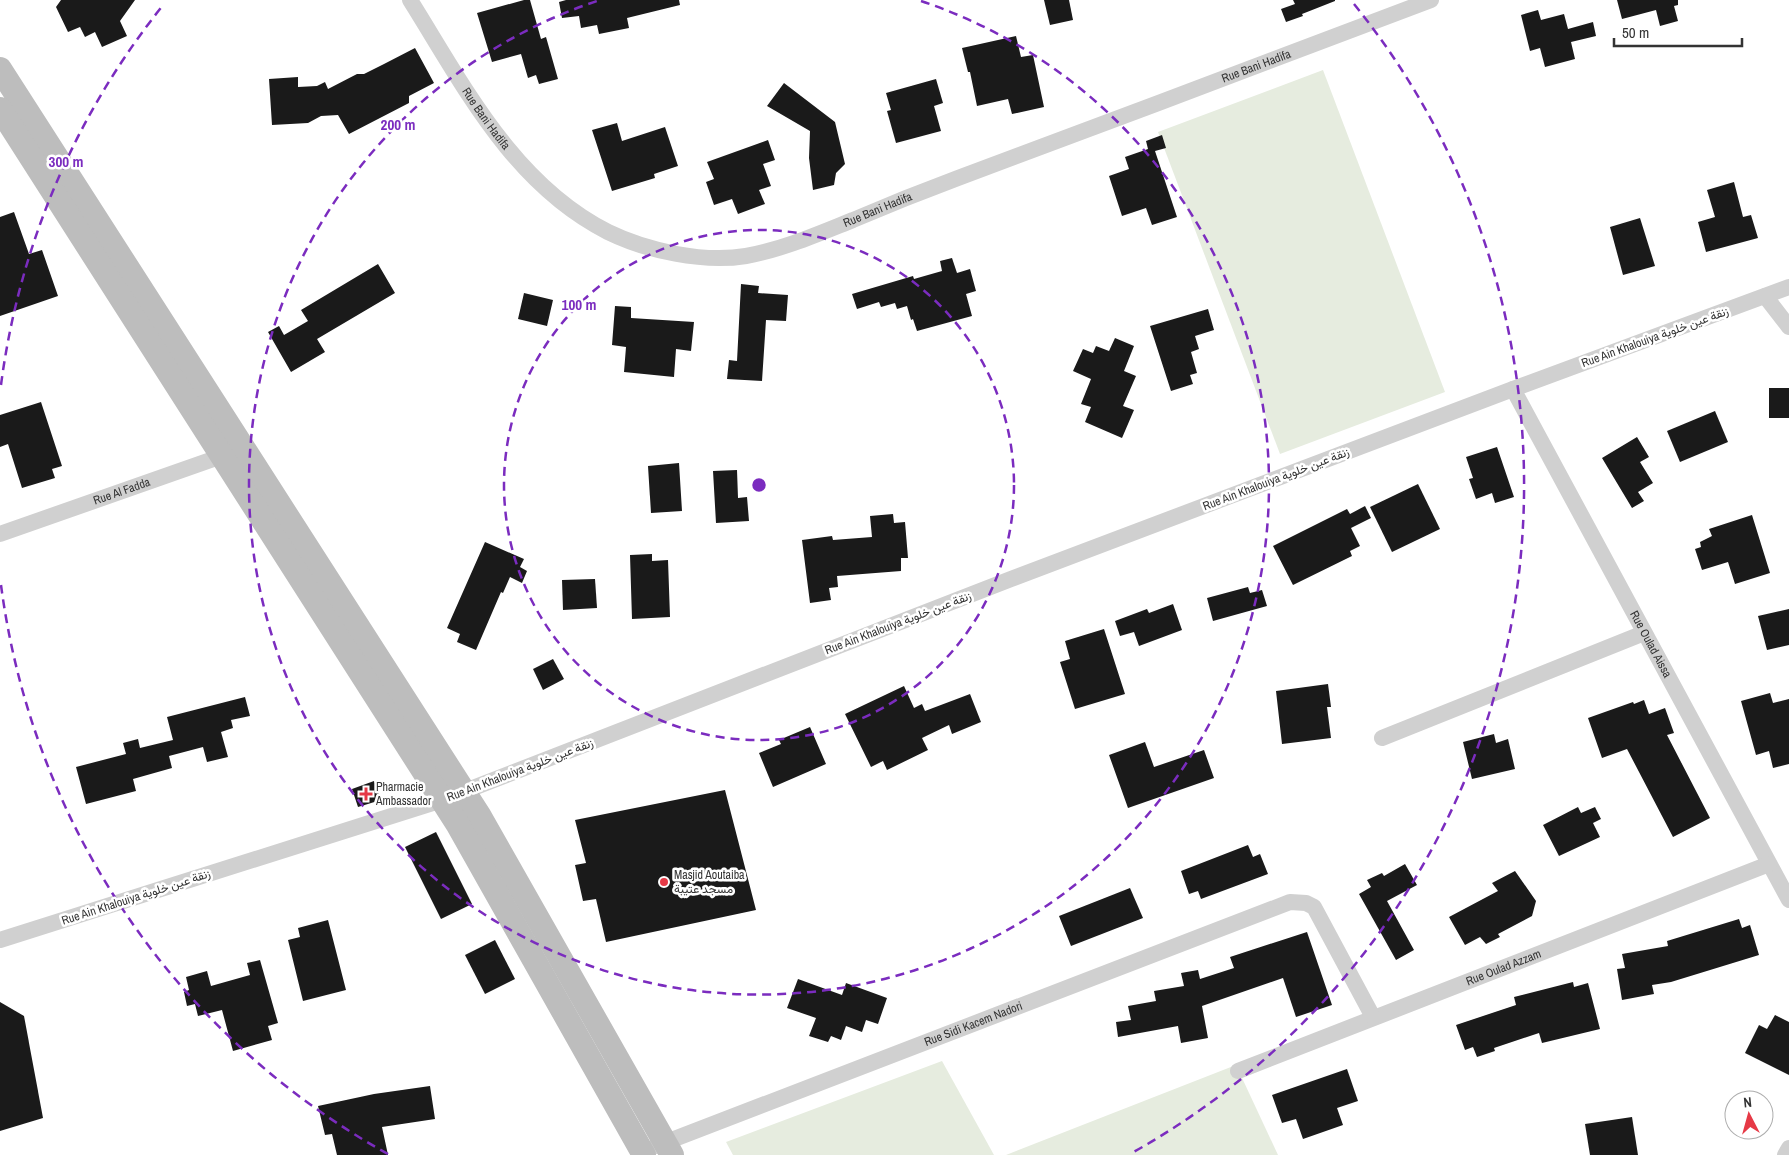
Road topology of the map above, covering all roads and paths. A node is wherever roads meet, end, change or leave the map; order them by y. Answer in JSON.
{"nodes":[{"id":1,"x":411,"y":0,"type":"edge"},
{"id":2,"x":1431,"y":0,"type":"edge"},
{"id":3,"x":0,"y":69,"type":"edge"},
{"id":4,"x":0,"y":109,"type":"edge"},
{"id":5,"x":16,"y":131,"type":"edge"},
{"id":6,"x":1789,"y":287,"type":"edge"},
{"id":7,"x":1765,"y":296,"type":"junction"},
{"id":8,"x":1789,"y":327,"type":"edge"},
{"id":9,"x":1512,"y":389,"type":"junction"},
{"id":10,"x":231,"y":450,"type":"junction"},
{"id":11,"x":0,"y":534,"type":"edge"},
{"id":12,"x":1644,"y":633,"type":"junction"},
{"id":13,"x":1382,"y":738,"type":"dead end"},
{"id":14,"x":465,"y":791,"type":"junction"},
{"id":15,"x":442,"y":800,"type":"junction"},
{"id":16,"x":1769,"y":864,"type":"junction"},
{"id":17,"x":1789,"y":900,"type":"edge"},
{"id":18,"x":0,"y":940,"type":"edge"},
{"id":19,"x":1373,"y":1017,"type":"junction"},
{"id":20,"x":1238,"y":1071,"type":"dead end"},
{"id":21,"x":1789,"y":1148,"type":"edge"},
{"id":22,"x":668,"y":1149,"type":"edge"},
{"id":23,"x":644,"y":1154,"type":"edge"},
{"id":24,"x":1785,"y":1155,"type":"edge"}],
"edges":[{"from":1,"to":2,"type":"street","name":"Rue Bani Hadifa"},
{"from":3,"to":5,"type":"street"},
{"from":4,"to":5,"type":"street"},
{"from":5,"to":10,"type":"street"},
{"from":6,"to":7,"type":"street","name":"Rue Ain Khalouiya زنقة عين خلوية"},
{"from":7,"to":8,"type":"street"},
{"from":7,"to":9,"type":"street","name":"Rue Ain Khalouiya زنقة عين خلوية"},
{"from":9,"to":12,"type":"street","name":"Rue Oulad Aissa"},
{"from":9,"to":14,"type":"street","name":"Rue Ain Khalouiya زنقة عين خلوية"},
{"from":10,"to":11,"type":"street","name":"Rue Al Fadda"},
{"from":10,"to":14,"type":"street"},
{"from":10,"to":15,"type":"street"},
{"from":12,"to":13,"type":"street"},
{"from":12,"to":16,"type":"street","name":"Rue Oulad Aissa"},
{"from":14,"to":15,"type":"street","name":"Rue Ain Khalouiya زنقة عين خلوية"},
{"from":14,"to":22,"type":"street"},
{"from":15,"to":18,"type":"street","name":"Rue Ain Khalouiya زنقة عين خلوية"},
{"from":15,"to":23,"type":"street"},
{"from":16,"to":17,"type":"street","name":"Rue Oulad Aissa"},
{"from":16,"to":19,"type":"street","name":"Rue Oulad Azzam"},
{"from":19,"to":20,"type":"street","name":"Rue Oulad Azzam"},
{"from":19,"to":22,"type":"street","name":"Rue Sidi Kacem Nadori"},
{"from":21,"to":24,"type":"street"},
{"from":22,"to":23,"type":"street","name":"Rue Sidi Kacem Nadori"}]}
